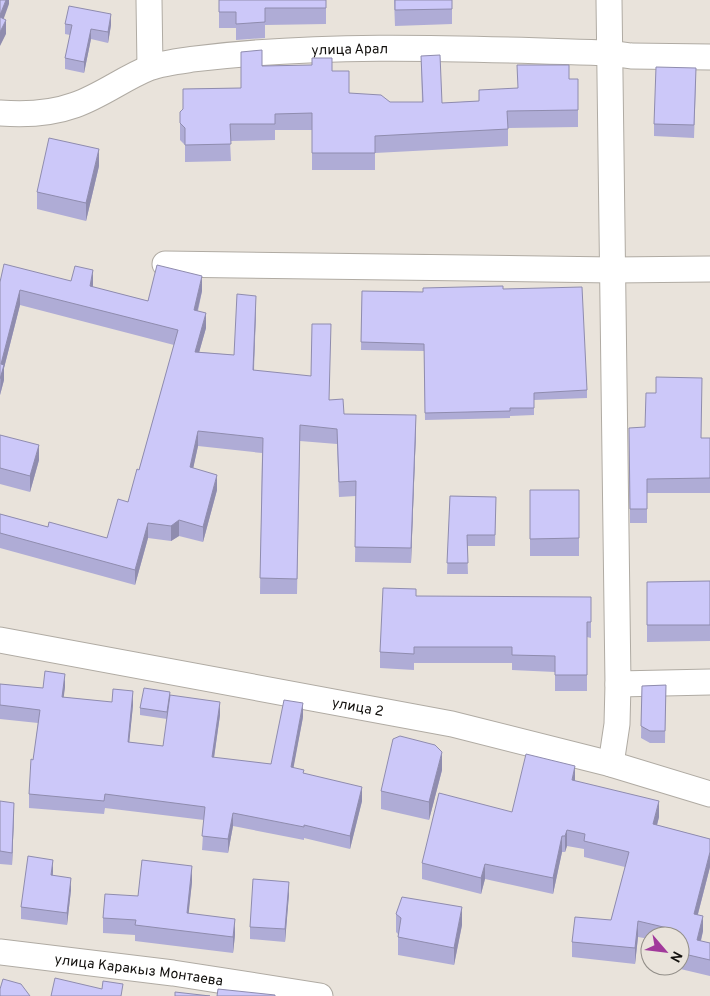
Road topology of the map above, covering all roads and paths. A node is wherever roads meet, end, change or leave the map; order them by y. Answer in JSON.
{"nodes":[{"id":1,"x":149,"y":0,"type":"edge"},
{"id":2,"x":609,"y":0,"type":"edge"},
{"id":3,"x":610,"y":54,"type":"junction"},
{"id":4,"x":710,"y":57,"type":"edge"},
{"id":5,"x":150,"y":68,"type":"junction"},
{"id":6,"x":0,"y":112,"type":"edge"},
{"id":7,"x":165,"y":264,"type":"dead end"},
{"id":8,"x":710,"y":269,"type":"edge"},
{"id":9,"x":613,"y":270,"type":"junction"},
{"id":10,"x":0,"y":640,"type":"edge"},
{"id":11,"x":710,"y":682,"type":"edge"},
{"id":12,"x":618,"y":684,"type":"junction"},
{"id":13,"x":612,"y":764,"type":"junction"},
{"id":14,"x":710,"y":794,"type":"edge"},
{"id":15,"x":0,"y":952,"type":"edge"},
{"id":16,"x":308,"y":996,"type":"edge"},
{"id":17,"x":320,"y":996,"type":"edge"}],
"edges":[{"from":1,"to":5,"type":"street"},
{"from":2,"to":3,"type":"street"},
{"from":3,"to":4,"type":"street","name":"улица Арал"},
{"from":3,"to":5,"type":"street","name":"улица Арал"},
{"from":3,"to":9,"type":"street"},
{"from":5,"to":6,"type":"street","name":"улица Арал"},
{"from":7,"to":9,"type":"street"},
{"from":8,"to":9,"type":"street"},
{"from":9,"to":12,"type":"street"},
{"from":10,"to":13,"type":"street","name":"улица 2"},
{"from":11,"to":12,"type":"street"},
{"from":12,"to":13,"type":"street"},
{"from":13,"to":14,"type":"street","name":"улица 2"},
{"from":15,"to":16,"type":"street","name":"улица Каракыз Монтаева"},
{"from":16,"to":17,"type":"street","name":"улица Каракыз Монтаева"}]}
